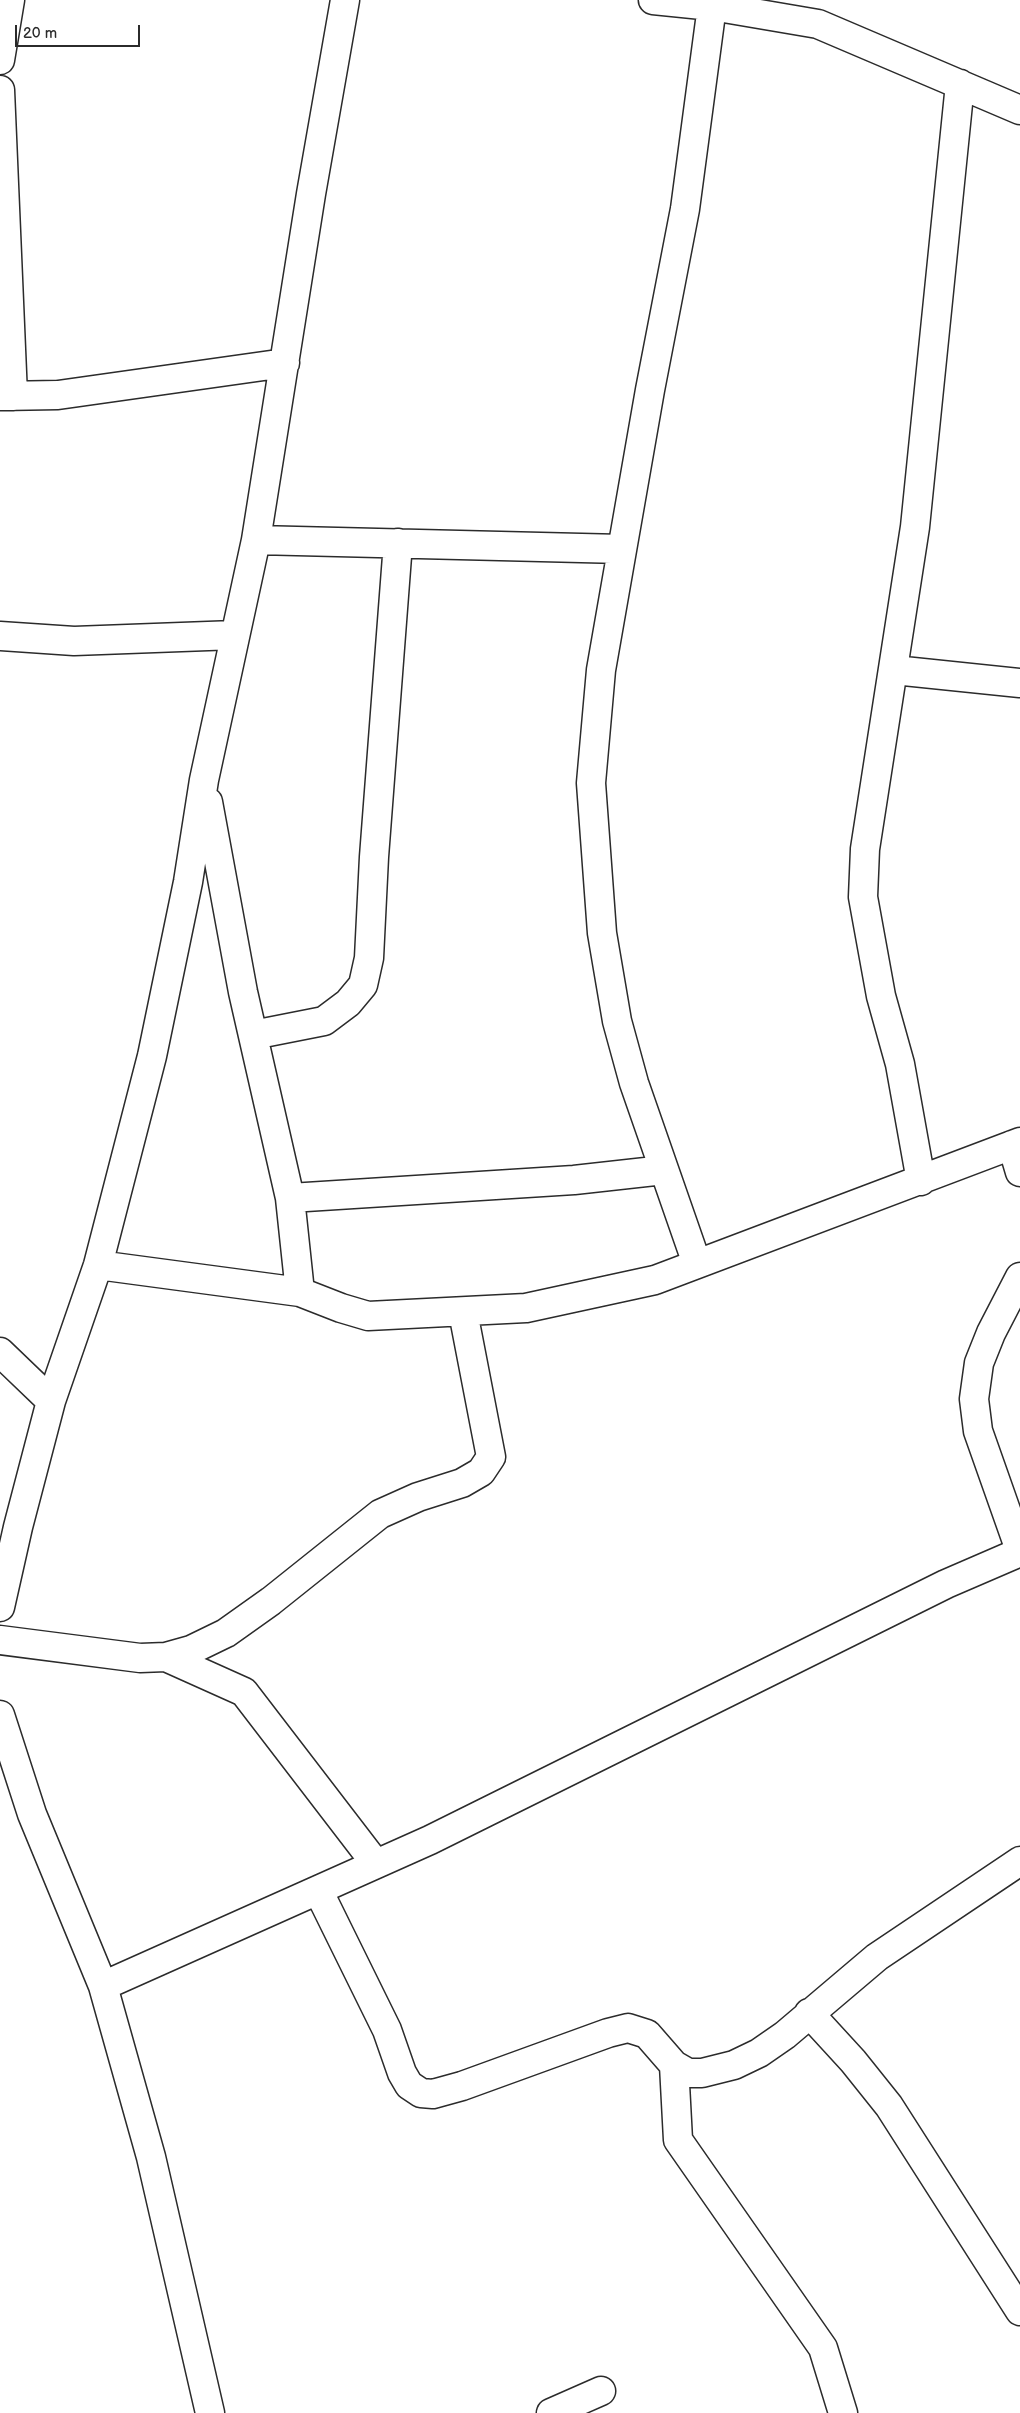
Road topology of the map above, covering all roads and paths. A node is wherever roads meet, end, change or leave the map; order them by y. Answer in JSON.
{"nodes":[{"id":1,"x":10,"y":0,"type":"edge"},
{"id":2,"x":345,"y":0,"type":"edge"},
{"id":3,"x":653,"y":0,"type":"edge"},
{"id":4,"x":712,"y":6,"type":"junction"},
{"id":5,"x":0,"y":60,"type":"edge"},
{"id":6,"x":960,"y":84,"type":"junction"},
{"id":7,"x":0,"y":90,"type":"edge"},
{"id":8,"x":1020,"y":110,"type":"edge"},
{"id":9,"x":285,"y":363,"type":"junction"},
{"id":10,"x":6,"y":396,"type":"edge"},
{"id":11,"x":256,"y":540,"type":"junction"},
{"id":12,"x":398,"y":543,"type":"junction"},
{"id":13,"x":622,"y":549,"type":"junction"},
{"id":14,"x":236,"y":635,"type":"junction"},
{"id":15,"x":0,"y":636,"type":"edge"},
{"id":16,"x":894,"y":670,"type":"junction"},
{"id":17,"x":1020,"y":683,"type":"edge"},
{"id":18,"x":204,"y":780,"type":"junction"},
{"id":19,"x":253,"y":1035,"type":"junction"},
{"id":20,"x":1016,"y":1144,"type":"edge"},
{"id":21,"x":664,"y":1170,"type":"junction"},
{"id":22,"x":1020,"y":1172,"type":"edge"},
{"id":23,"x":921,"y":1181,"type":"junction"},
{"id":24,"x":290,"y":1198,"type":"junction"},
{"id":25,"x":697,"y":1264,"type":"junction"},
{"id":26,"x":98,"y":1265,"type":"junction"},
{"id":27,"x":1020,"y":1276,"type":"edge"},
{"id":28,"x":300,"y":1292,"type":"junction"},
{"id":29,"x":463,"y":1312,"type":"junction"},
{"id":30,"x":0,"y":1352,"type":"edge"},
{"id":31,"x":51,"y":1401,"type":"junction"},
{"id":32,"x":1020,"y":1551,"type":"edge"},
{"id":33,"x":0,"y":1607,"type":"edge"},
{"id":34,"x":0,"y":1640,"type":"edge"},
{"id":35,"x":166,"y":1657,"type":"junction"},
{"id":36,"x":0,"y":1715,"type":"edge"},
{"id":37,"x":1020,"y":1861,"type":"edge"},
{"id":38,"x":376,"y":1864,"type":"junction"},
{"id":39,"x":318,"y":1890,"type":"junction"},
{"id":40,"x":103,"y":1986,"type":"junction"},
{"id":41,"x":808,"y":2013,"type":"junction"},
{"id":42,"x":674,"y":2065,"type":"junction"},
{"id":43,"x":1020,"y":2312,"type":"edge"},
{"id":44,"x":602,"y":2390,"type":"dead end"},
{"id":45,"x":210,"y":2413,"type":"edge"},
{"id":46,"x":551,"y":2413,"type":"edge"},
{"id":47,"x":843,"y":2413,"type":"edge"}],
"edges":[{"from":1,"to":5,"type":"street"},
{"from":2,"to":9,"type":"street"},
{"from":3,"to":4,"type":"street"},
{"from":4,"to":6,"type":"street"},
{"from":4,"to":13,"type":"street"},
{"from":6,"to":8,"type":"street"},
{"from":6,"to":16,"type":"street"},
{"from":7,"to":10,"type":"street"},
{"from":9,"to":10,"type":"street"},
{"from":9,"to":11,"type":"street"},
{"from":11,"to":12,"type":"street"},
{"from":11,"to":14,"type":"street"},
{"from":12,"to":13,"type":"street"},
{"from":12,"to":19,"type":"street"},
{"from":13,"to":21,"type":"street"},
{"from":14,"to":15,"type":"street"},
{"from":14,"to":18,"type":"street"},
{"from":16,"to":17,"type":"street"},
{"from":16,"to":23,"type":"street"},
{"from":18,"to":19,"type":"street"},
{"from":18,"to":26,"type":"street"},
{"from":19,"to":24,"type":"street"},
{"from":20,"to":22,"type":"street"},
{"from":20,"to":23,"type":"street"},
{"from":21,"to":24,"type":"street"},
{"from":21,"to":25,"type":"street"},
{"from":23,"to":25,"type":"street"},
{"from":24,"to":28,"type":"street"},
{"from":25,"to":29,"type":"street"},
{"from":26,"to":28,"type":"street"},
{"from":26,"to":31,"type":"street"},
{"from":27,"to":32,"type":"street"},
{"from":28,"to":29,"type":"street"},
{"from":29,"to":35,"type":"street"},
{"from":30,"to":31,"type":"street"},
{"from":31,"to":33,"type":"street"},
{"from":32,"to":38,"type":"street"},
{"from":34,"to":35,"type":"street"},
{"from":35,"to":38,"type":"street"},
{"from":36,"to":40,"type":"street"},
{"from":37,"to":41,"type":"street"},
{"from":38,"to":39,"type":"street"},
{"from":39,"to":40,"type":"street"},
{"from":39,"to":42,"type":"street"},
{"from":40,"to":45,"type":"street"},
{"from":41,"to":42,"type":"street"},
{"from":41,"to":43,"type":"street"},
{"from":42,"to":47,"type":"street"},
{"from":44,"to":46,"type":"street"}]}
